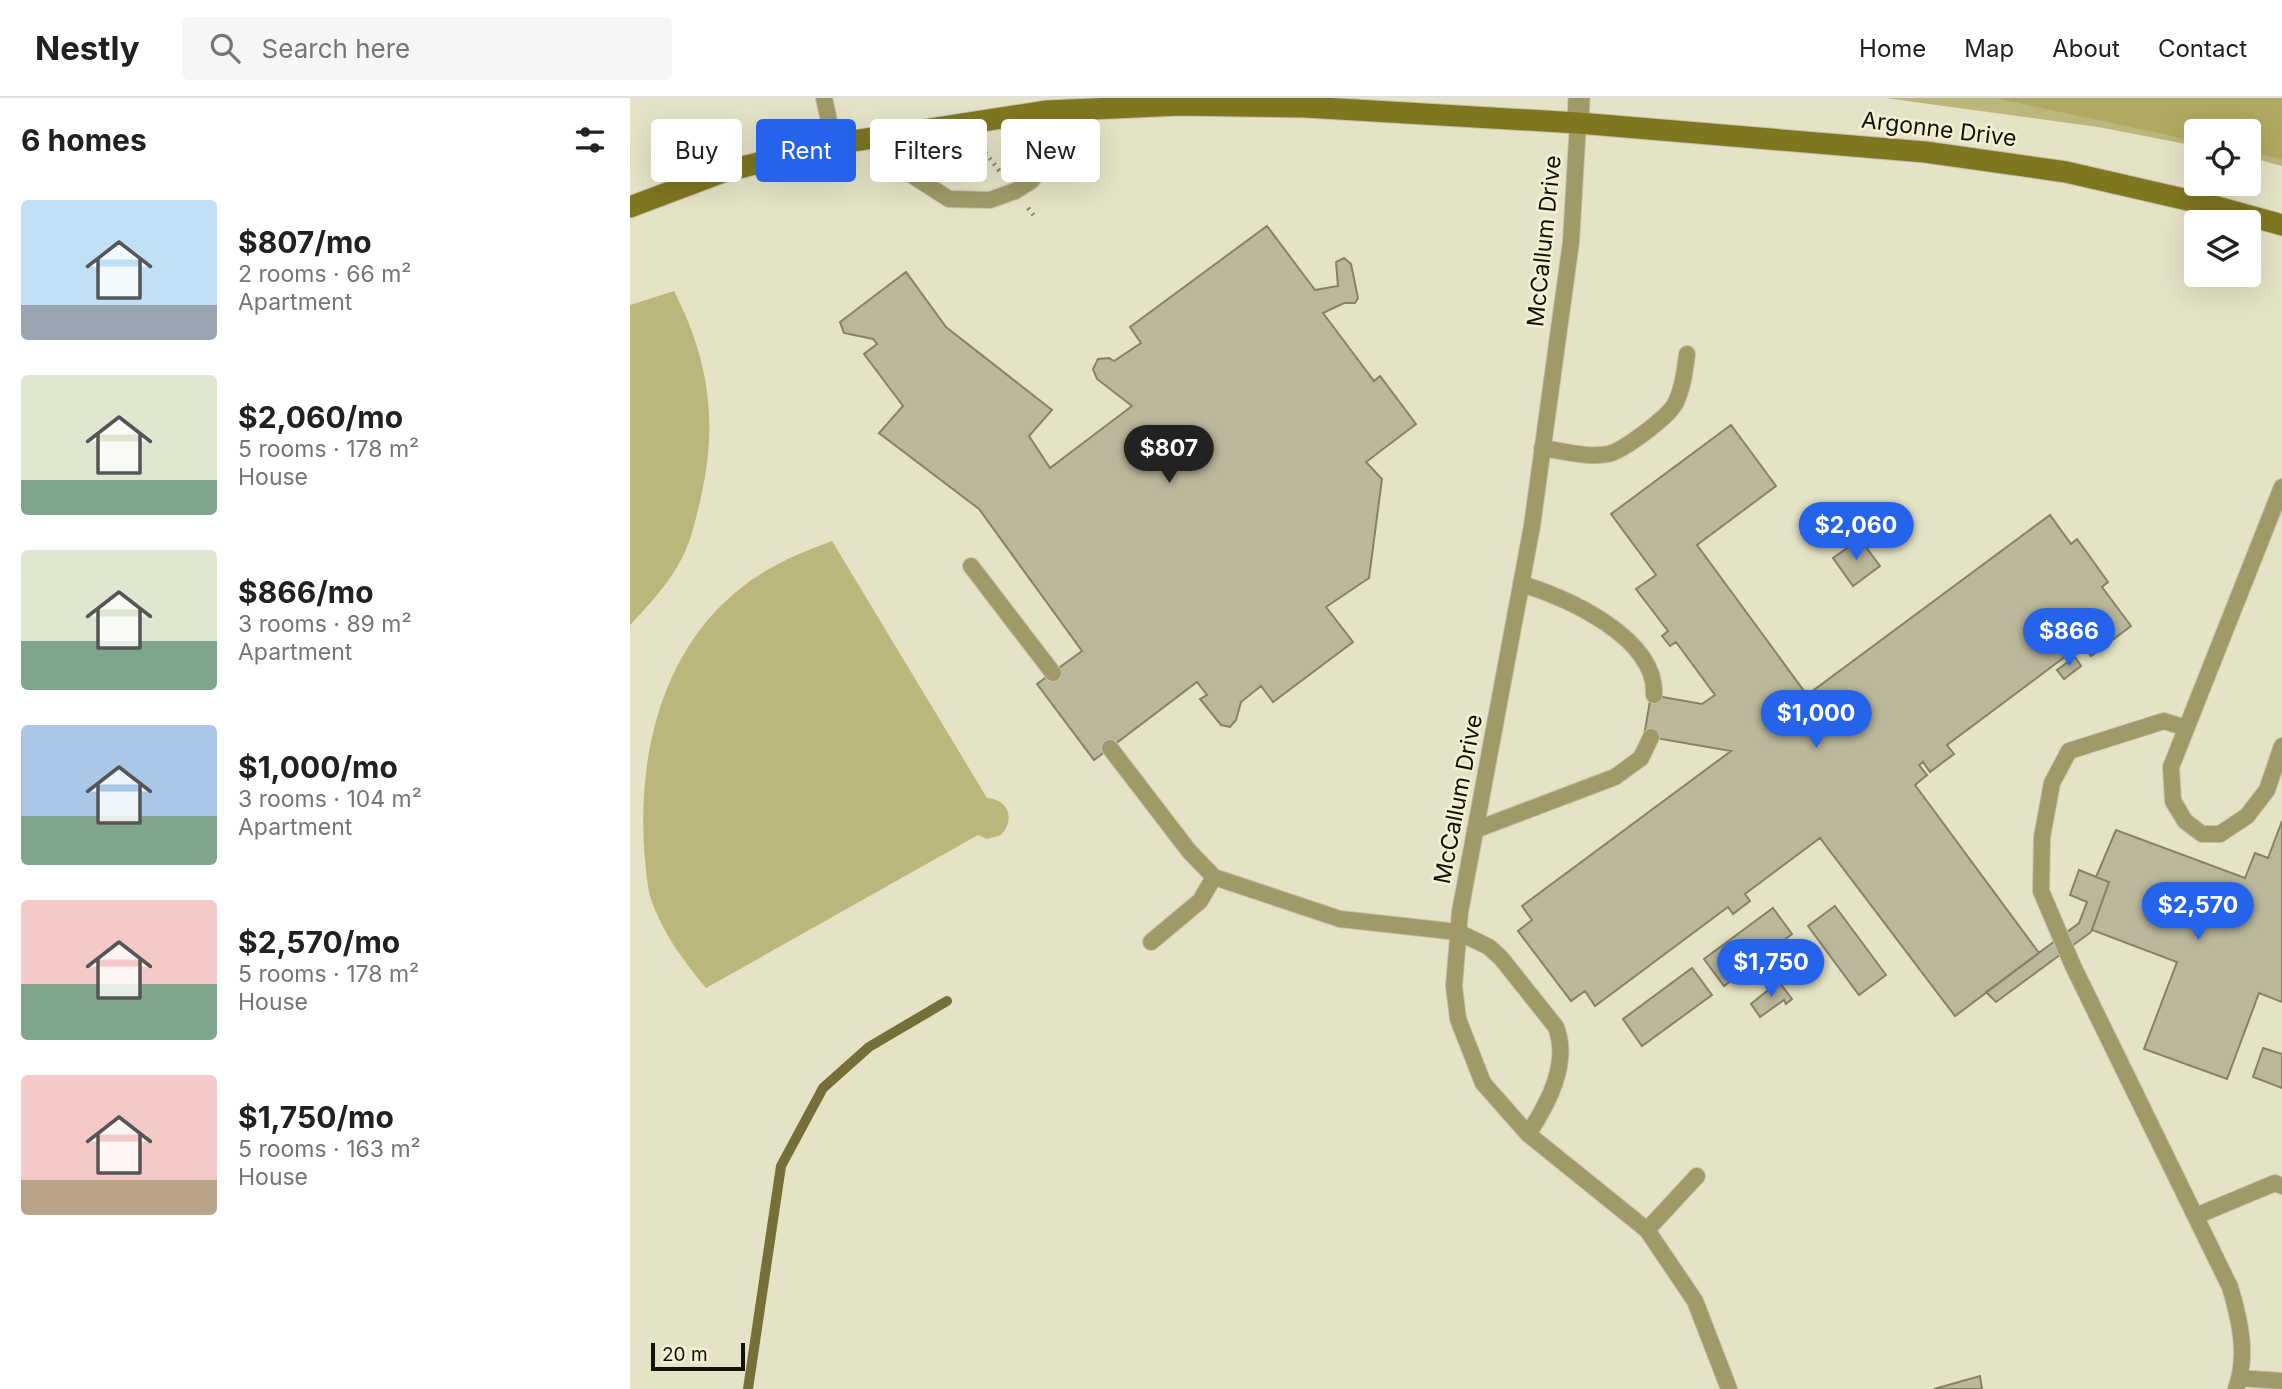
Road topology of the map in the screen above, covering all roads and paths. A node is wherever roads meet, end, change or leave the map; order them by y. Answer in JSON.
{"nodes":[{"id":1,"x":824,"y":98,"type":"edge"},
{"id":2,"x":1579,"y":98,"type":"edge"},
{"id":3,"x":1054,"y":110,"type":"junction"},
{"id":4,"x":829,"y":119,"type":"edge"},
{"id":5,"x":987,"y":120,"type":"edge"},
{"id":6,"x":1578,"y":123,"type":"junction"},
{"id":7,"x":756,"y":164,"type":"edge"},
{"id":8,"x":922,"y":182,"type":"edge"},
{"id":9,"x":630,"y":207,"type":"edge"},
{"id":10,"x":2282,"y":225,"type":"edge"},
{"id":11,"x":1687,"y":354,"type":"dead end"},
{"id":12,"x":1542,"y":448,"type":"junction"},
{"id":13,"x":2282,"y":487,"type":"edge"},
{"id":14,"x":971,"y":566,"type":"dead end"},
{"id":15,"x":1521,"y":584,"type":"junction"},
{"id":16,"x":1053,"y":673,"type":"dead end"},
{"id":17,"x":1654,"y":695,"type":"dead end"},
{"id":18,"x":2186,"y":728,"type":"junction"},
{"id":19,"x":1651,"y":737,"type":"dead end"},
{"id":20,"x":2282,"y":746,"type":"edge"},
{"id":21,"x":1110,"y":748,"type":"dead end"},
{"id":22,"x":1475,"y":830,"type":"junction"},
{"id":23,"x":1214,"y":877,"type":"junction"},
{"id":24,"x":1458,"y":932,"type":"junction"},
{"id":25,"x":1151,"y":942,"type":"dead end"},
{"id":26,"x":1528,"y":1134,"type":"junction"},
{"id":27,"x":1697,"y":1176,"type":"dead end"},
{"id":28,"x":2282,"y":1186,"type":"edge"},
{"id":29,"x":2196,"y":1216,"type":"junction"},
{"id":30,"x":1647,"y":1230,"type":"junction"},
{"id":31,"x":2282,"y":1381,"type":"edge"},
{"id":32,"x":2238,"y":1383,"type":"edge"},
{"id":33,"x":1729,"y":1389,"type":"edge"}],
"edges":[{"from":1,"to":4,"type":"lane"},
{"from":2,"to":6,"type":"street"},
{"from":3,"to":5,"type":"main road","name":"Argonne Drive"},
{"from":3,"to":6,"type":"main road","name":"Argonne Drive"},
{"from":3,"to":8,"type":"lane"},
{"from":6,"to":10,"type":"main road","name":"Argonne Drive"},
{"from":6,"to":12,"type":"lane","name":"McCallum Drive"},
{"from":7,"to":9,"type":"main road","name":"Argonne Drive"},
{"from":11,"to":12,"type":"lane"},
{"from":12,"to":15,"type":"lane","name":"McCallum Drive"},
{"from":13,"to":18,"type":"lane"},
{"from":14,"to":16,"type":"lane"},
{"from":15,"to":17,"type":"lane"},
{"from":15,"to":22,"type":"lane","name":"McCallum Drive"},
{"from":18,"to":20,"type":"lane"},
{"from":18,"to":29,"type":"lane"},
{"from":19,"to":22,"type":"lane"},
{"from":21,"to":23,"type":"lane"},
{"from":22,"to":24,"type":"lane","name":"McCallum Drive"},
{"from":23,"to":24,"type":"lane"},
{"from":23,"to":25,"type":"lane"},
{"from":24,"to":26,"type":"lane","name":"McCallum Drive"},
{"from":24,"to":26,"type":"lane"},
{"from":26,"to":30,"type":"lane","name":"McCallum Drive"},
{"from":27,"to":30,"type":"lane"},
{"from":28,"to":29,"type":"lane"},
{"from":29,"to":32,"type":"lane"},
{"from":30,"to":33,"type":"lane","name":"McCallum Drive"},
{"from":31,"to":32,"type":"lane"}]}
